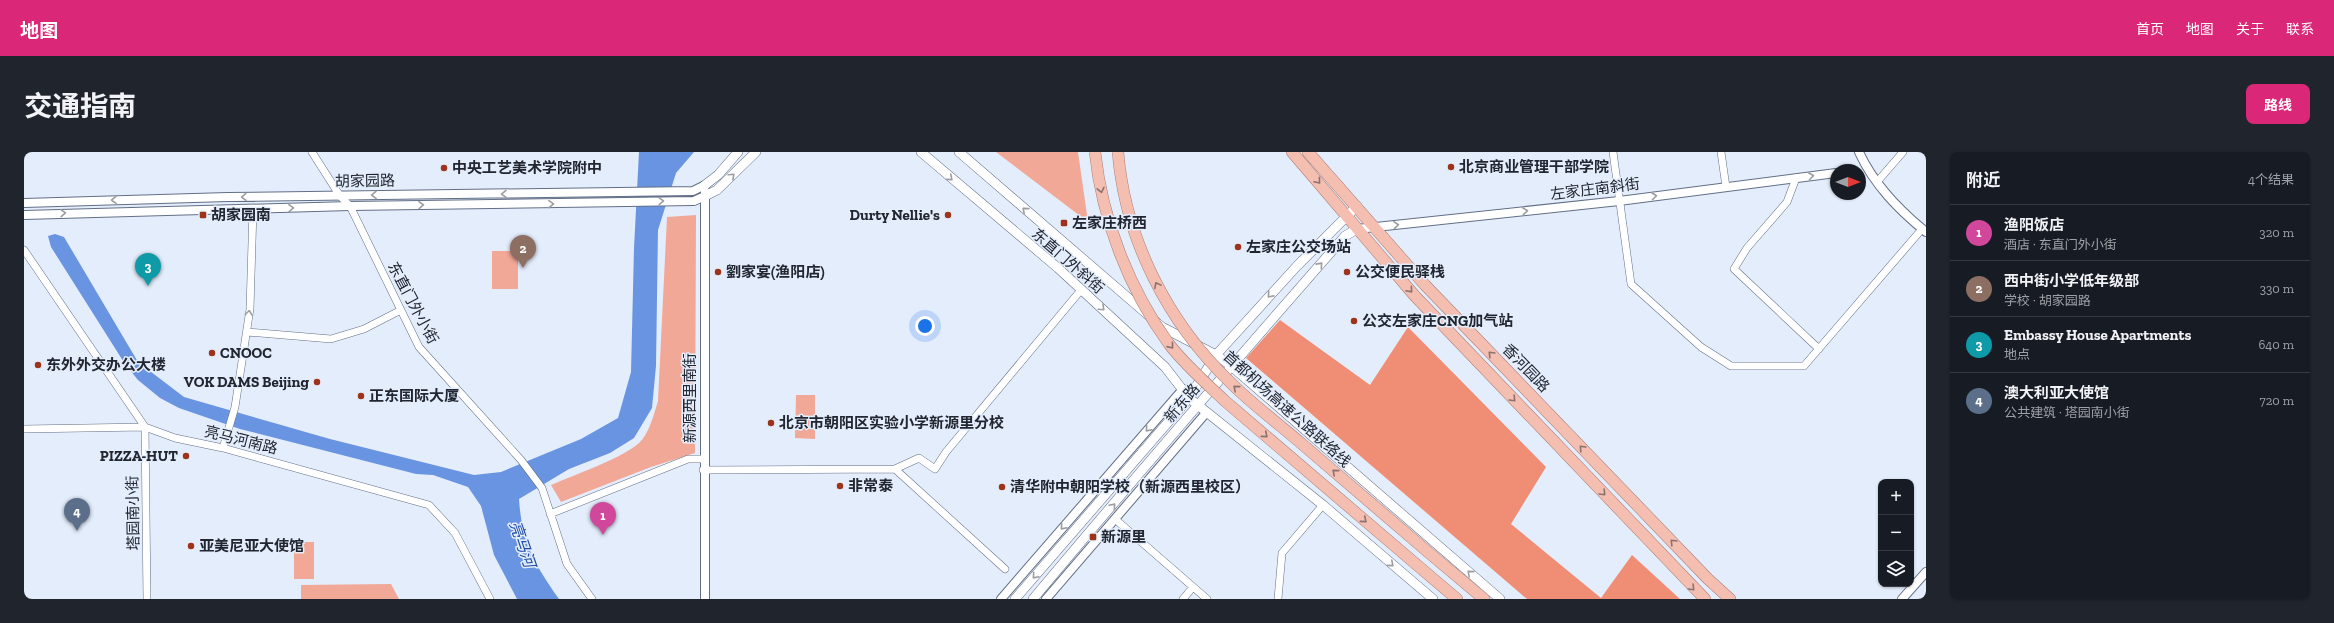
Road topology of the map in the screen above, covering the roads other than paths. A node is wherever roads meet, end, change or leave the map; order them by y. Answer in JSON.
{"nodes":[{"id":1,"x":312,"y":152,"type":"edge"},
{"id":2,"x":738,"y":152,"type":"edge"},
{"id":3,"x":756,"y":152,"type":"edge"},
{"id":4,"x":921,"y":152,"type":"edge"},
{"id":5,"x":959,"y":152,"type":"edge"},
{"id":6,"x":1095,"y":152,"type":"edge"},
{"id":7,"x":1118,"y":152,"type":"edge"},
{"id":8,"x":1292,"y":152,"type":"edge"},
{"id":9,"x":1613,"y":152,"type":"edge"},
{"id":10,"x":1721,"y":152,"type":"edge"},
{"id":11,"x":1859,"y":152,"type":"edge"},
{"id":12,"x":1903,"y":152,"type":"edge"},
{"id":13,"x":1310,"y":153,"type":"edge"},
{"id":14,"x":1867,"y":169,"type":"joint"},
{"id":15,"x":1830,"y":174,"type":"edge"},
{"id":16,"x":1796,"y":178,"type":"junction"},
{"id":17,"x":1877,"y":182,"type":"junction"},
{"id":18,"x":706,"y":185,"type":"junction"},
{"id":19,"x":1726,"y":187,"type":"junction"},
{"id":20,"x":340,"y":196,"type":"junction"},
{"id":21,"x":705,"y":196,"type":"junction"},
{"id":22,"x":1619,"y":201,"type":"junction"},
{"id":23,"x":24,"y":203,"type":"edge"},
{"id":24,"x":350,"y":206,"type":"junction"},
{"id":25,"x":1357,"y":206,"type":"junction"},
{"id":26,"x":253,"y":209,"type":"junction"},
{"id":27,"x":24,"y":214,"type":"edge"},
{"id":28,"x":1346,"y":215,"type":"junction"},
{"id":29,"x":1376,"y":227,"type":"junction"},
{"id":30,"x":1357,"y":228,"type":"junction"},
{"id":31,"x":1924,"y":231,"type":"edge"},
{"id":32,"x":24,"y":250,"type":"edge"},
{"id":33,"x":1081,"y":290,"type":"junction"},
{"id":34,"x":401,"y":310,"type":"junction"},
{"id":35,"x":247,"y":332,"type":"junction"},
{"id":36,"x":1819,"y":349,"type":"junction"},
{"id":37,"x":1216,"y":355,"type":"junction"},
{"id":38,"x":1230,"y":365,"type":"junction"},
{"id":39,"x":1183,"y":389,"type":"junction"},
{"id":40,"x":1189,"y":398,"type":"junction"},
{"id":41,"x":1198,"y":406,"type":"junction"},
{"id":42,"x":1206,"y":413,"type":"junction"},
{"id":43,"x":145,"y":427,"type":"junction"},
{"id":44,"x":24,"y":429,"type":"edge"},
{"id":45,"x":223,"y":448,"type":"junction"},
{"id":46,"x":703,"y":459,"type":"junction"},
{"id":47,"x":895,"y":469,"type":"junction"},
{"id":48,"x":704,"y":470,"type":"junction"},
{"id":49,"x":1323,"y":505,"type":"junction"},
{"id":50,"x":550,"y":514,"type":"junction"},
{"id":51,"x":1114,"y":519,"type":"junction"},
{"id":52,"x":1005,"y":568,"type":"dead end"},
{"id":53,"x":1926,"y":572,"type":"edge"},
{"id":54,"x":1193,"y":587,"type":"junction"},
{"id":55,"x":147,"y":599,"type":"edge"},
{"id":56,"x":490,"y":599,"type":"edge"},
{"id":57,"x":592,"y":599,"type":"edge"},
{"id":58,"x":705,"y":599,"type":"edge"},
{"id":59,"x":1001,"y":599,"type":"edge"},
{"id":60,"x":1015,"y":599,"type":"edge"},
{"id":61,"x":1033,"y":599,"type":"edge"},
{"id":62,"x":1046,"y":599,"type":"edge"},
{"id":63,"x":1183,"y":599,"type":"edge"},
{"id":64,"x":1207,"y":599,"type":"edge"},
{"id":65,"x":1278,"y":599,"type":"edge"},
{"id":66,"x":1433,"y":599,"type":"edge"},
{"id":67,"x":1457,"y":599,"type":"edge"},
{"id":68,"x":1484,"y":599,"type":"edge"},
{"id":69,"x":1500,"y":599,"type":"edge"},
{"id":70,"x":1705,"y":599,"type":"edge"},
{"id":71,"x":1730,"y":599,"type":"edge"},
{"id":72,"x":1902,"y":599,"type":"edge"}],
"edges":[{"from":1,"to":20,"type":"street","name":"东直门外小街"},
{"from":2,"to":18,"type":"main road"},
{"from":21,"to":3,"type":"main road","one_way":true},
{"from":4,"to":33,"type":"main road","name":"东直门外斜街","one_way":true},
{"from":37,"to":5,"type":"main road","name":"东直门外斜街","one_way":true},
{"from":6,"to":67,"type":"highway","one_way":true,"bridge":true},
{"from":68,"to":7,"type":"highway","name":"首都机场高速公路联络线","one_way":true,"bridge":true},
{"from":8,"to":28,"type":"highway","name":"香河园路","one_way":true},
{"from":9,"to":22,"type":"street"},
{"from":10,"to":19,"type":"street"},
{"from":11,"to":14,"type":"street"},
{"from":12,"to":17,"type":"street"},
{"from":13,"to":25,"type":"highway","name":"香河园路"},
{"from":14,"to":17,"type":"street"},
{"from":16,"to":15,"type":"street","name":"左家庄南斜街","one_way":true},
{"from":16,"to":19,"type":"street","name":"左家庄南斜街"},
{"from":16,"to":36,"type":"street"},
{"from":17,"to":31,"type":"street"},
{"from":18,"to":20,"type":"street","name":"胡家园路","one_way":true},
{"from":18,"to":21,"type":"street","name":"新源西里南街"},
{"from":22,"to":19,"type":"street","name":"左家庄南斜街","one_way":true},
{"from":20,"to":23,"type":"street","name":"胡家园路","one_way":true},
{"from":20,"to":24,"type":"street","name":"东直门外小街"},
{"from":24,"to":21,"type":"street","name":"胡家园路","one_way":true},
{"from":21,"to":46,"type":"street","name":"新源西里南街"},
{"from":29,"to":22,"type":"street","name":"左家庄南斜街","one_way":true},
{"from":22,"to":36,"type":"street"},
{"from":26,"to":24,"type":"street","name":"胡家园路","one_way":true},
{"from":24,"to":34,"type":"street","name":"东直门外小街"},
{"from":25,"to":28,"type":"main road"},
{"from":25,"to":29,"type":"highway","name":"香河园路"},
{"from":27,"to":26,"type":"street","name":"胡家园路","one_way":true},
{"from":35,"to":26,"type":"street","one_way":true},
{"from":28,"to":30,"type":"highway","name":"香河园路"},
{"from":28,"to":37,"type":"main road","one_way":true},
{"from":29,"to":30,"type":"street","name":"左家庄南斜街"},
{"from":71,"to":29,"type":"highway","name":"香河园路","one_way":true},
{"from":38,"to":30,"type":"main road","name":"新东路","one_way":true},
{"from":30,"to":70,"type":"highway","name":"香河园路","one_way":true},
{"from":31,"to":36,"type":"street"},
{"from":32,"to":43,"type":"street"},
{"from":33,"to":39,"type":"main road","name":"东直门外斜街","one_way":true},
{"from":33,"to":47,"type":"street"},
{"from":34,"to":35,"type":"street"},
{"from":34,"to":50,"type":"street","name":"东直门外小街"},
{"from":35,"to":45,"type":"street"},
{"from":37,"to":38,"type":"main road","name":"东直门外斜街"},
{"from":37,"to":40,"type":"main road","name":"新东路"},
{"from":38,"to":41,"type":"main road","name":"新东路"},
{"from":69,"to":38,"type":"main road","name":"东直门外斜街","one_way":true},
{"from":39,"to":40,"type":"main road","name":"东直门外斜街"},
{"from":39,"to":59,"type":"street","one_way":true},
{"from":40,"to":41,"type":"main road","name":"东直门外斜街"},
{"from":40,"to":60,"type":"main road","name":"新东路","one_way":true},
{"from":41,"to":42,"type":"main road","name":"东直门外斜街"},
{"from":61,"to":41,"type":"main road","name":"新东路","one_way":true},
{"from":42,"to":49,"type":"main road","name":"东直门外斜街"},
{"from":42,"to":51,"type":"street"},
{"from":43,"to":44,"type":"street"},
{"from":43,"to":45,"type":"street","name":"亮马河南路"},
{"from":43,"to":55,"type":"street","name":"塔园南小街"},
{"from":45,"to":56,"type":"street","name":"亮马河南路"},
{"from":46,"to":48,"type":"street","name":"新源西里南街"},
{"from":46,"to":50,"type":"street"},
{"from":47,"to":48,"type":"street"},
{"from":47,"to":52,"type":"street"},
{"from":48,"to":58,"type":"street","name":"新源西里南街"},
{"from":49,"to":65,"type":"street"},
{"from":49,"to":66,"type":"main road","name":"东直门外斜街","one_way":true},
{"from":50,"to":57,"type":"street"},
{"from":51,"to":54,"type":"street"},
{"from":51,"to":62,"type":"street"},
{"from":53,"to":72,"type":"street"},
{"from":54,"to":63,"type":"street"},
{"from":54,"to":64,"type":"street"}]}
